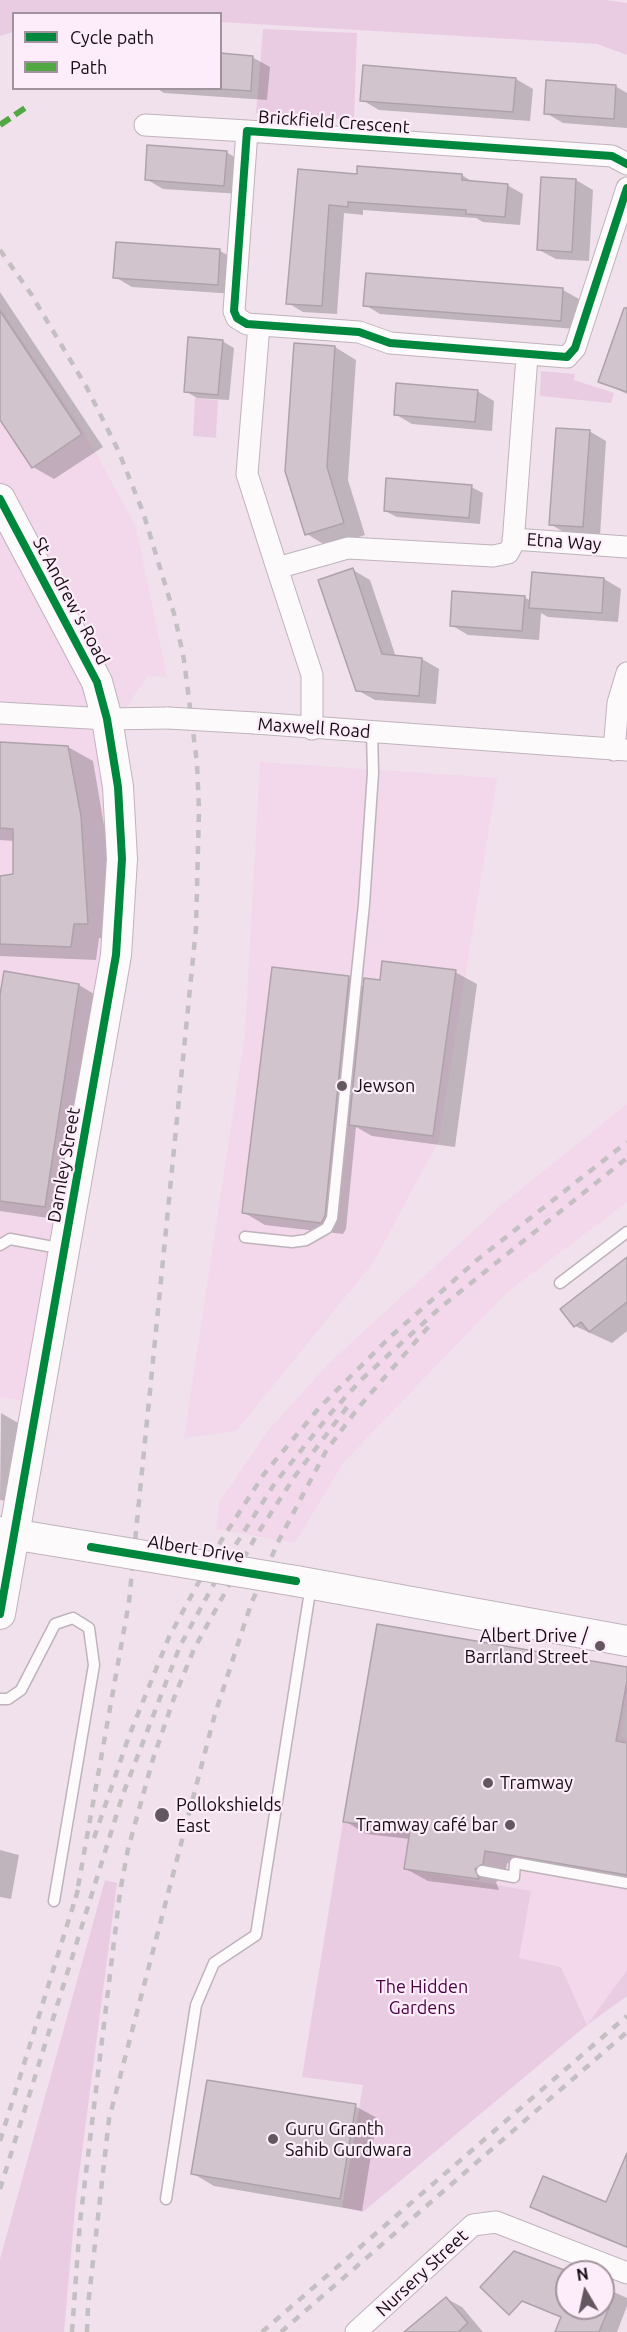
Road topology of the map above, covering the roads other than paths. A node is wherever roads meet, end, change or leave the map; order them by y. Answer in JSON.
{"nodes":[{"id":1,"x":145,"y":125,"type":"dead end"},
{"id":2,"x":246,"y":131,"type":"junction"},
{"id":3,"x":627,"y":164,"type":"edge"},
{"id":4,"x":627,"y":188,"type":"edge"},
{"id":5,"x":259,"y":325,"type":"junction"},
{"id":6,"x":527,"y":356,"type":"junction"},
{"id":7,"x":0,"y":500,"type":"edge"},
{"id":8,"x":513,"y":538,"type":"junction"},
{"id":9,"x":621,"y":546,"type":"edge"},
{"id":10,"x":277,"y":568,"type":"junction"},
{"id":11,"x":627,"y":673,"type":"edge"},
{"id":12,"x":0,"y":713,"type":"edge"},
{"id":13,"x":107,"y":719,"type":"junction"},
{"id":14,"x":312,"y":729,"type":"junction"},
{"id":15,"x":372,"y":732,"type":"junction"},
{"id":16,"x":620,"y":750,"type":"edge"},
{"id":17,"x":627,"y":1232,"type":"edge"},
{"id":18,"x":245,"y":1237,"type":"dead end"},
{"id":19,"x":0,"y":1245,"type":"edge"},
{"id":20,"x":64,"y":1249,"type":"junction"},
{"id":21,"x":560,"y":1283,"type":"dead end"},
{"id":22,"x":7,"y":1533,"type":"edge"},
{"id":23,"x":304,"y":1583,"type":"junction"},
{"id":24,"x":0,"y":1614,"type":"edge"},
{"id":25,"x":627,"y":1641,"type":"edge"},
{"id":26,"x":0,"y":1699,"type":"edge"},
{"id":27,"x":482,"y":1871,"type":"dead end"},
{"id":28,"x":627,"y":1882,"type":"edge"},
{"id":29,"x":54,"y":1900,"type":"dead end"},
{"id":30,"x":166,"y":2199,"type":"dead end"},
{"id":31,"x":627,"y":2273,"type":"edge"},
{"id":32,"x":356,"y":2332,"type":"edge"}],
"edges":[{"from":1,"to":2,"type":"street","name":"Brickfield Crescent"},
{"from":2,"to":3,"type":"street","name":"Brickfield Crescent"},
{"from":2,"to":5,"type":"street","name":"Brickfield Crescent"},
{"from":4,"to":6,"type":"street"},
{"from":5,"to":6,"type":"street"},
{"from":5,"to":10,"type":"street"},
{"from":6,"to":8,"type":"street"},
{"from":7,"to":13,"type":"street","name":"St Andrew's Road"},
{"from":8,"to":9,"type":"street","name":"Etna Way"},
{"from":8,"to":10,"type":"street"},
{"from":10,"to":14,"type":"street"},
{"from":11,"to":16,"type":"street"},
{"from":12,"to":13,"type":"street","name":"Maxwell Road"},
{"from":13,"to":14,"type":"street","name":"Maxwell Road","bridge":true},
{"from":13,"to":20,"type":"street","name":"Darnley Street"},
{"from":14,"to":15,"type":"street","name":"Maxwell Road"},
{"from":15,"to":16,"type":"street","name":"Maxwell Road"},
{"from":15,"to":18,"type":"lane"},
{"from":17,"to":21,"type":"lane"},
{"from":19,"to":20,"type":"lane"},
{"from":20,"to":22,"type":"street","name":"Darnley Street"},
{"from":22,"to":23,"type":"street","name":"Albert Drive","bridge":true},
{"from":22,"to":24,"type":"street","name":"Darnley Street"},
{"from":23,"to":25,"type":"street","name":"Albert Drive"},
{"from":23,"to":30,"type":"lane"},
{"from":26,"to":29,"type":"lane"},
{"from":27,"to":28,"type":"lane"},
{"from":31,"to":32,"type":"street","name":"Nursery Street"}]}
